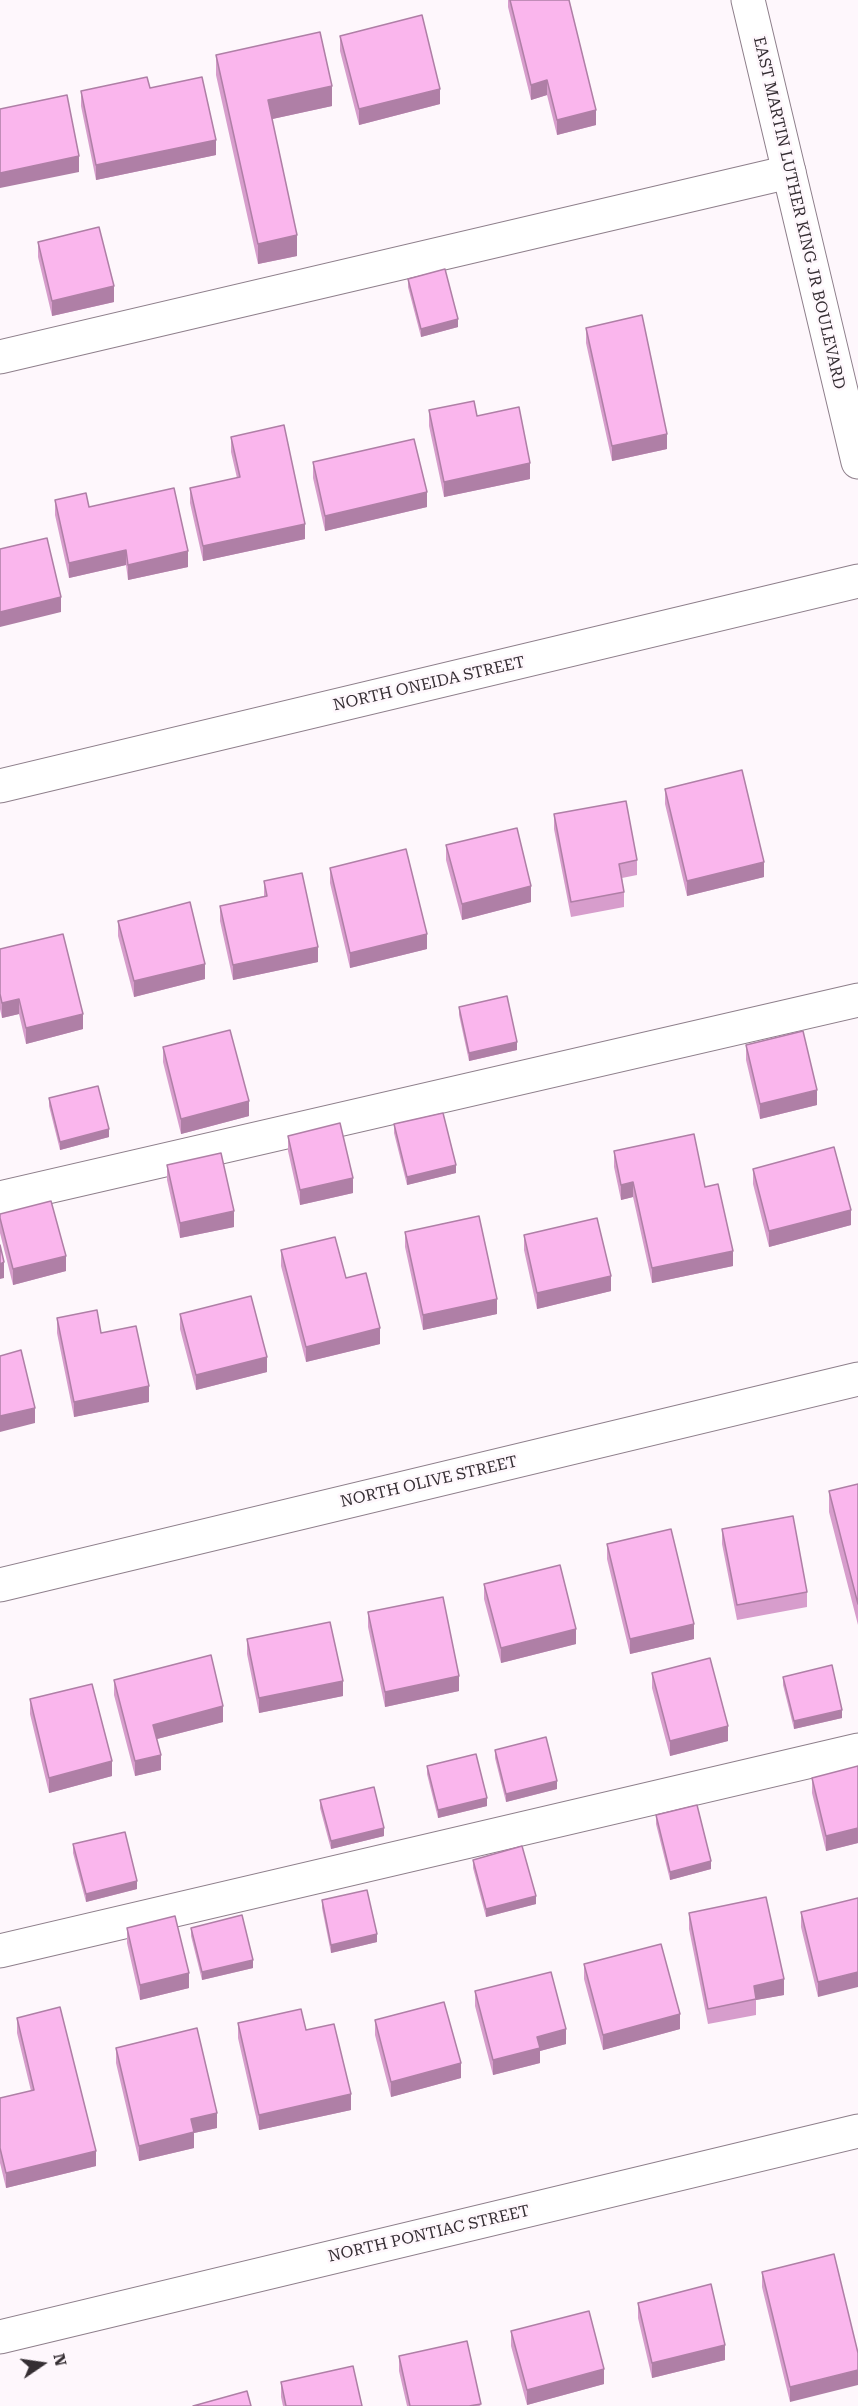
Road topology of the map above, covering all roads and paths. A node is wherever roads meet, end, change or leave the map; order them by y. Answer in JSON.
{"nodes":[{"id":1,"x":748,"y":0,"type":"edge"},
{"id":2,"x":789,"y":172,"type":"junction"},
{"id":3,"x":0,"y":357,"type":"edge"},
{"id":4,"x":858,"y":462,"type":"edge"},
{"id":5,"x":858,"y":581,"type":"edge"},
{"id":6,"x":0,"y":786,"type":"edge"},
{"id":7,"x":858,"y":1000,"type":"edge"},
{"id":8,"x":0,"y":1198,"type":"edge"},
{"id":9,"x":858,"y":1379,"type":"edge"},
{"id":10,"x":0,"y":1585,"type":"edge"},
{"id":11,"x":858,"y":1750,"type":"edge"},
{"id":12,"x":0,"y":1951,"type":"edge"},
{"id":13,"x":858,"y":2131,"type":"edge"},
{"id":14,"x":0,"y":2337,"type":"edge"}],
"edges":[{"from":1,"to":2,"type":"street","name":"EAST MARTIN LUTHER KING JR BOULEVARD"},
{"from":2,"to":3,"type":"street"},
{"from":2,"to":4,"type":"street","name":"EAST MARTIN LUTHER KING JR BOULEVARD"},
{"from":5,"to":6,"type":"street","name":"NORTH ONEIDA STREET"},
{"from":7,"to":8,"type":"street"},
{"from":9,"to":10,"type":"street","name":"NORTH OLIVE STREET"},
{"from":11,"to":12,"type":"street"},
{"from":13,"to":14,"type":"street","name":"NORTH PONTIAC STREET"}]}
